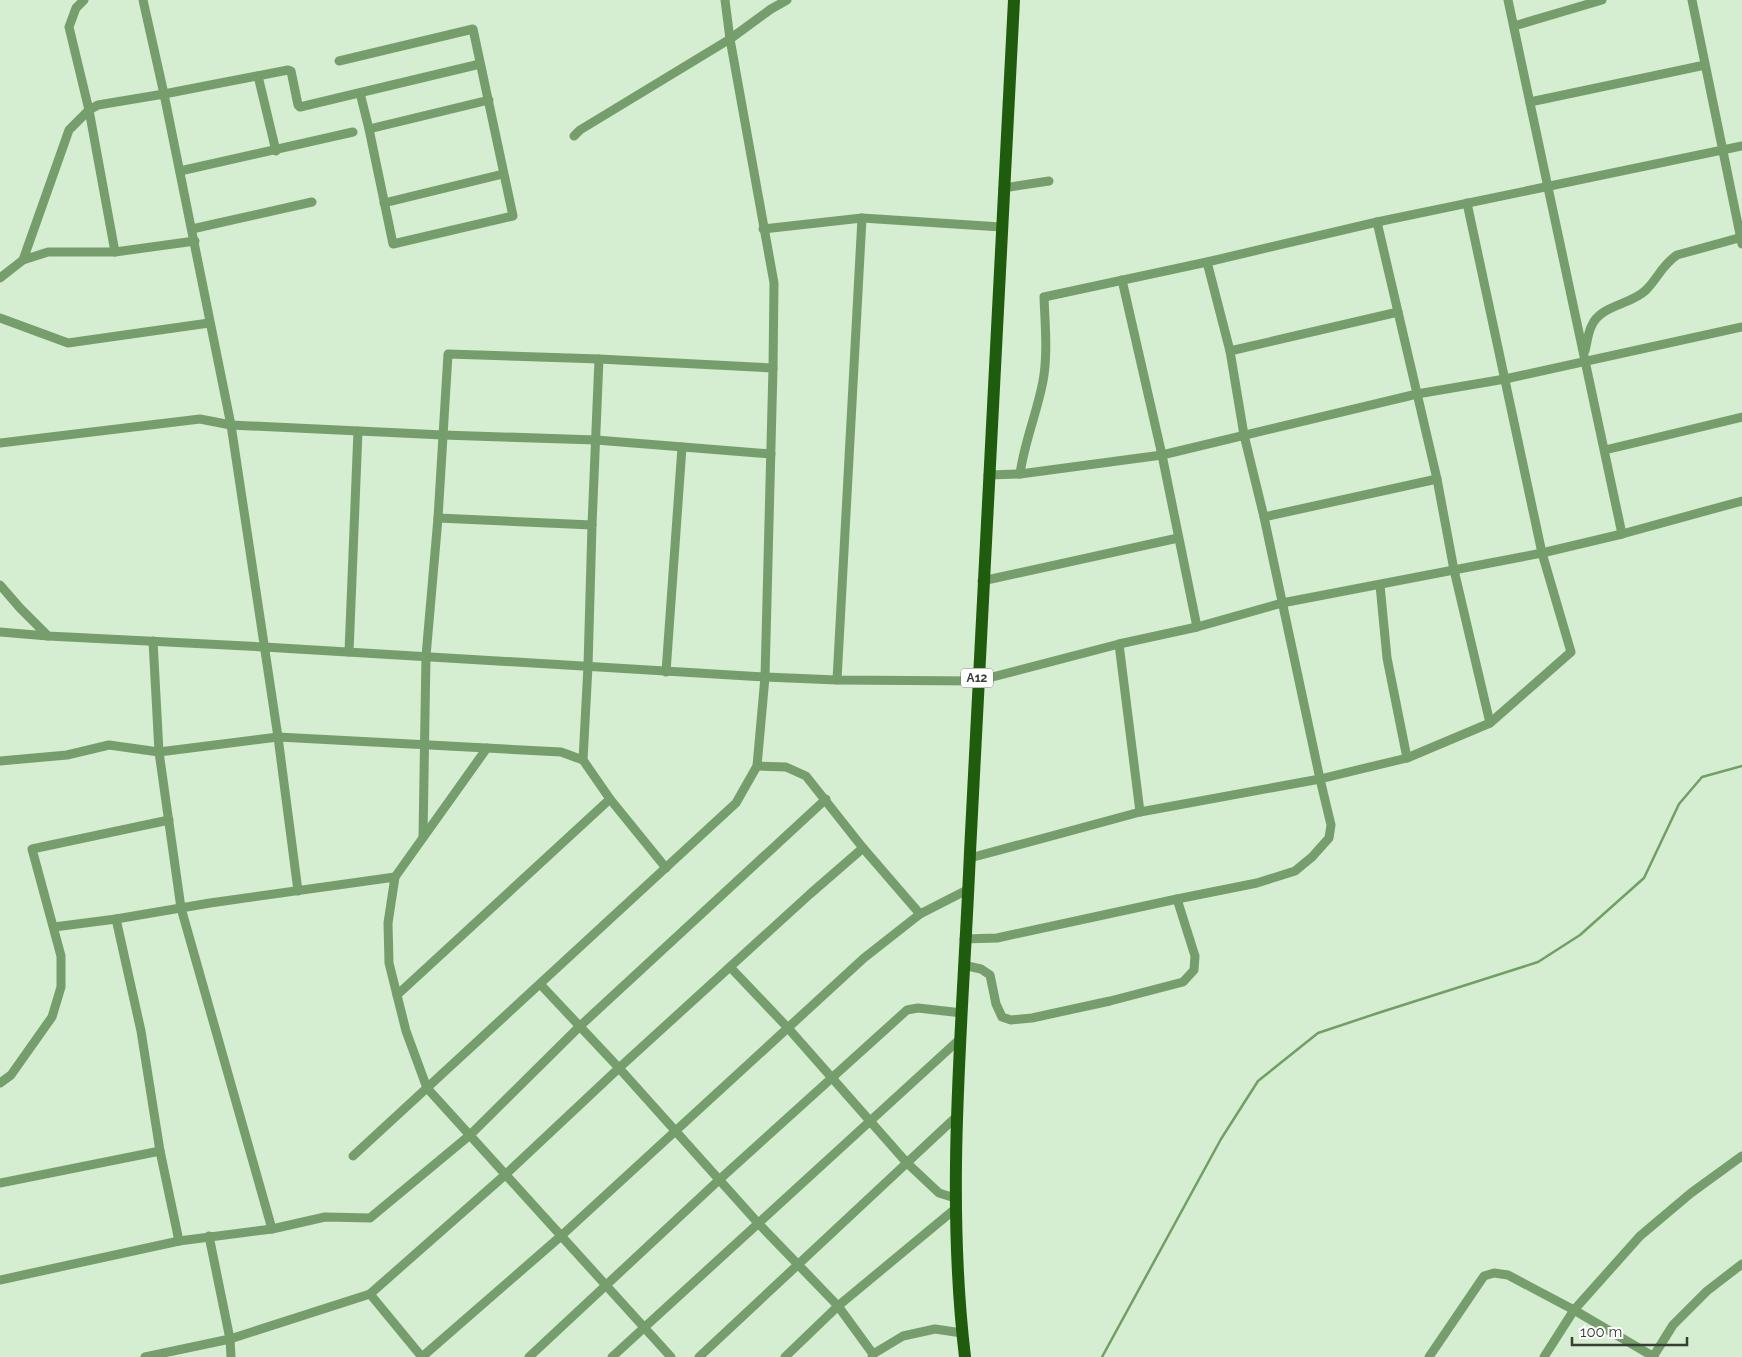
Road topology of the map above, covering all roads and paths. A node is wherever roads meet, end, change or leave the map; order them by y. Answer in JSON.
{"nodes":[{"id":1,"x":84,"y":0,"type":"edge"},
{"id":2,"x":143,"y":0,"type":"edge"},
{"id":3,"x":725,"y":0,"type":"edge"},
{"id":4,"x":787,"y":0,"type":"edge"},
{"id":5,"x":1014,"y":0,"type":"edge"},
{"id":6,"x":1508,"y":0,"type":"edge"},
{"id":7,"x":1602,"y":0,"type":"edge"},
{"id":8,"x":1692,"y":0,"type":"edge"},
{"id":9,"x":1514,"y":26,"type":"junction"},
{"id":10,"x":730,"y":39,"type":"junction"},
{"id":11,"x":339,"y":61,"type":"dead end"},
{"id":12,"x":480,"y":64,"type":"junction"},
{"id":13,"x":1705,"y":65,"type":"junction"},
{"id":14,"x":258,"y":76,"type":"junction"},
{"id":15,"x":360,"y":93,"type":"junction"},
{"id":16,"x":164,"y":94,"type":"junction"},
{"id":17,"x":489,"y":100,"type":"junction"},
{"id":18,"x":1530,"y":102,"type":"junction"},
{"id":19,"x":89,"y":110,"type":"junction"},
{"id":20,"x":369,"y":129,"type":"junction"},
{"id":21,"x":354,"y":132,"type":"dead end"},
{"id":22,"x":574,"y":136,"type":"dead end"},
{"id":23,"x":1742,"y":146,"type":"edge"},
{"id":24,"x":1723,"y":150,"type":"junction"},
{"id":25,"x":276,"y":151,"type":"junction"},
{"id":26,"x":180,"y":172,"type":"junction"},
{"id":27,"x":503,"y":174,"type":"junction"},
{"id":28,"x":1049,"y":181,"type":"dead end"},
{"id":29,"x":1548,"y":186,"type":"junction"},
{"id":30,"x":1004,"y":188,"type":"junction"},
{"id":31,"x":312,"y":202,"type":"dead end"},
{"id":32,"x":384,"y":203,"type":"junction"},
{"id":33,"x":1467,"y":203,"type":"junction"},
{"id":34,"x":862,"y":218,"type":"junction"},
{"id":35,"x":1377,"y":222,"type":"junction"},
{"id":36,"x":1002,"y":227,"type":"junction"},
{"id":37,"x":192,"y":229,"type":"junction"},
{"id":38,"x":763,"y":229,"type":"junction"},
{"id":39,"x":1741,"y":239,"type":"edge"},
{"id":40,"x":194,"y":241,"type":"junction"},
{"id":41,"x":115,"y":252,"type":"junction"},
{"id":42,"x":23,"y":260,"type":"junction"},
{"id":43,"x":1207,"y":262,"type":"junction"},
{"id":44,"x":0,"y":278,"type":"edge"},
{"id":45,"x":1122,"y":280,"type":"junction"},
{"id":46,"x":1398,"y":312,"type":"junction"},
{"id":47,"x":0,"y":318,"type":"edge"},
{"id":48,"x":209,"y":323,"type":"junction"},
{"id":49,"x":1742,"y":327,"type":"edge"},
{"id":50,"x":1230,"y":351,"type":"junction"},
{"id":51,"x":1585,"y":358,"type":"junction"},
{"id":52,"x":599,"y":359,"type":"junction"},
{"id":53,"x":773,"y":368,"type":"junction"},
{"id":54,"x":1505,"y":379,"type":"junction"},
{"id":55,"x":1417,"y":394,"type":"junction"},
{"id":56,"x":1742,"y":417,"type":"edge"},
{"id":57,"x":231,"y":425,"type":"junction"},
{"id":58,"x":358,"y":431,"type":"junction"},
{"id":59,"x":443,"y":435,"type":"junction"},
{"id":60,"x":1244,"y":435,"type":"junction"},
{"id":61,"x":596,"y":440,"type":"junction"},
{"id":62,"x":0,"y":443,"type":"edge"},
{"id":63,"x":682,"y":447,"type":"junction"},
{"id":64,"x":1604,"y":450,"type":"junction"},
{"id":65,"x":771,"y":454,"type":"junction"},
{"id":66,"x":1162,"y":454,"type":"junction"},
{"id":67,"x":1020,"y":474,"type":"junction"},
{"id":68,"x":988,"y":476,"type":"junction"},
{"id":69,"x":1437,"y":479,"type":"junction"},
{"id":70,"x":1742,"y":501,"type":"edge"},
{"id":71,"x":1264,"y":517,"type":"junction"},
{"id":72,"x":438,"y":518,"type":"junction"},
{"id":73,"x":592,"y":525,"type":"junction"},
{"id":74,"x":1622,"y":534,"type":"junction"},
{"id":75,"x":1178,"y":538,"type":"junction"},
{"id":76,"x":1542,"y":553,"type":"junction"},
{"id":77,"x":1454,"y":570,"type":"junction"},
{"id":78,"x":982,"y":581,"type":"junction"},
{"id":79,"x":0,"y":585,"type":"edge"},
{"id":80,"x":1380,"y":585,"type":"junction"},
{"id":81,"x":1282,"y":603,"type":"junction"},
{"id":82,"x":1197,"y":627,"type":"junction"},
{"id":83,"x":0,"y":632,"type":"edge"},
{"id":84,"x":48,"y":636,"type":"junction"},
{"id":85,"x":153,"y":641,"type":"junction"},
{"id":86,"x":1118,"y":644,"type":"junction"},
{"id":87,"x":264,"y":647,"type":"junction"},
{"id":88,"x":349,"y":652,"type":"junction"},
{"id":89,"x":426,"y":656,"type":"junction"},
{"id":90,"x":588,"y":666,"type":"junction"},
{"id":91,"x":666,"y":672,"type":"junction"},
{"id":92,"x":765,"y":677,"type":"junction"},
{"id":93,"x":837,"y":680,"type":"junction"},
{"id":94,"x":977,"y":681,"type":"junction"},
{"id":95,"x":1490,"y":723,"type":"junction"},
{"id":96,"x":278,"y":737,"type":"junction"},
{"id":97,"x":425,"y":745,"type":"junction"},
{"id":98,"x":487,"y":748,"type":"junction"},
{"id":99,"x":159,"y":752,"type":"junction"},
{"id":100,"x":1407,"y":758,"type":"junction"},
{"id":101,"x":583,"y":760,"type":"junction"},
{"id":102,"x":0,"y":761,"type":"edge"},
{"id":103,"x":757,"y":766,"type":"junction"},
{"id":104,"x":1320,"y":780,"type":"junction"},
{"id":105,"x":610,"y":799,"type":"junction"},
{"id":106,"x":826,"y":799,"type":"junction"},
{"id":107,"x":1140,"y":812,"type":"junction"},
{"id":108,"x":169,"y":820,"type":"junction"},
{"id":109,"x":423,"y":837,"type":"junction"},
{"id":110,"x":863,"y":848,"type":"junction"},
{"id":111,"x":970,"y":858,"type":"junction"},
{"id":112,"x":666,"y":868,"type":"junction"},
{"id":113,"x":395,"y":877,"type":"junction"},
{"id":114,"x":967,"y":890,"type":"junction"},
{"id":115,"x":298,"y":891,"type":"junction"},
{"id":116,"x":1177,"y":898,"type":"junction"},
{"id":117,"x":181,"y":908,"type":"junction"},
{"id":118,"x":920,"y":914,"type":"junction"},
{"id":119,"x":116,"y":919,"type":"junction"},
{"id":120,"x":54,"y":927,"type":"junction"},
{"id":121,"x":964,"y":939,"type":"junction"},
{"id":122,"x":964,"y":965,"type":"junction"},
{"id":123,"x":730,"y":967,"type":"junction"},
{"id":124,"x":540,"y":984,"type":"junction"},
{"id":125,"x":397,"y":995,"type":"junction"},
{"id":126,"x":962,"y":1013,"type":"junction"},
{"id":127,"x":579,"y":1027,"type":"junction"},
{"id":128,"x":788,"y":1028,"type":"junction"},
{"id":129,"x":960,"y":1038,"type":"junction"},
{"id":130,"x":619,"y":1068,"type":"junction"},
{"id":131,"x":831,"y":1078,"type":"junction"},
{"id":132,"x":0,"y":1083,"type":"edge"},
{"id":133,"x":427,"y":1088,"type":"junction"},
{"id":134,"x":956,"y":1117,"type":"junction"},
{"id":135,"x":871,"y":1120,"type":"junction"},
{"id":136,"x":674,"y":1131,"type":"junction"},
{"id":137,"x":470,"y":1135,"type":"junction"},
{"id":138,"x":160,"y":1151,"type":"junction"},
{"id":139,"x":353,"y":1156,"type":"dead end"},
{"id":140,"x":1742,"y":1156,"type":"edge"},
{"id":141,"x":907,"y":1163,"type":"junction"},
{"id":142,"x":505,"y":1175,"type":"junction"},
{"id":143,"x":720,"y":1179,"type":"junction"},
{"id":144,"x":0,"y":1182,"type":"edge"},
{"id":145,"x":955,"y":1203,"type":"junction"},
{"id":146,"x":758,"y":1222,"type":"junction"},
{"id":147,"x":272,"y":1229,"type":"junction"},
{"id":148,"x":210,"y":1236,"type":"junction"},
{"id":149,"x":562,"y":1236,"type":"junction"},
{"id":150,"x":179,"y":1240,"type":"junction"},
{"id":151,"x":798,"y":1263,"type":"junction"},
{"id":152,"x":1742,"y":1264,"type":"edge"},
{"id":153,"x":0,"y":1280,"type":"edge"},
{"id":154,"x":607,"y":1286,"type":"junction"},
{"id":155,"x":370,"y":1294,"type":"junction"},
{"id":156,"x":838,"y":1306,"type":"junction"},
{"id":157,"x":1574,"y":1310,"type":"junction"},
{"id":158,"x":645,"y":1328,"type":"junction"},
{"id":159,"x":962,"y":1333,"type":"junction"},
{"id":160,"x":230,"y":1339,"type":"junction"},
{"id":161,"x":872,"y":1355,"type":"edge"},
{"id":162,"x":145,"y":1357,"type":"edge"},
{"id":163,"x":231,"y":1357,"type":"edge"},
{"id":164,"x":422,"y":1357,"type":"edge"},
{"id":165,"x":529,"y":1357,"type":"edge"},
{"id":166,"x":612,"y":1357,"type":"edge"},
{"id":167,"x":672,"y":1357,"type":"edge"},
{"id":168,"x":699,"y":1357,"type":"edge"},
{"id":169,"x":785,"y":1357,"type":"edge"},
{"id":170,"x":965,"y":1357,"type":"edge"},
{"id":171,"x":1429,"y":1357,"type":"edge"},
{"id":172,"x":1544,"y":1357,"type":"edge"},
{"id":173,"x":1654,"y":1357,"type":"edge"}],
"edges":[{"from":1,"to":19,"type":"street"},
{"from":2,"to":16,"type":"street"},
{"from":3,"to":10,"type":"street"},
{"from":4,"to":10,"type":"street"},
{"from":5,"to":30,"type":"main road","number":"A12"},
{"from":6,"to":9,"type":"street"},
{"from":7,"to":9,"type":"street"},
{"from":8,"to":13,"type":"street"},
{"from":9,"to":18,"type":"street"},
{"from":10,"to":22,"type":"street"},
{"from":10,"to":38,"type":"street"},
{"from":11,"to":12,"type":"street"},
{"from":12,"to":15,"type":"street"},
{"from":12,"to":17,"type":"street"},
{"from":13,"to":18,"type":"street"},
{"from":13,"to":24,"type":"street"},
{"from":14,"to":15,"type":"street"},
{"from":14,"to":16,"type":"street"},
{"from":14,"to":25,"type":"street"},
{"from":15,"to":20,"type":"street"},
{"from":16,"to":19,"type":"street"},
{"from":16,"to":26,"type":"street"},
{"from":17,"to":20,"type":"street"},
{"from":17,"to":27,"type":"street"},
{"from":18,"to":29,"type":"street"},
{"from":19,"to":41,"type":"street"},
{"from":19,"to":42,"type":"street"},
{"from":20,"to":32,"type":"street"},
{"from":21,"to":25,"type":"street"},
{"from":23,"to":24,"type":"street"},
{"from":24,"to":29,"type":"street"},
{"from":24,"to":39,"type":"street"},
{"from":25,"to":26,"type":"street"},
{"from":26,"to":37,"type":"street"},
{"from":27,"to":32,"type":"street"},
{"from":27,"to":32,"type":"street"},
{"from":28,"to":30,"type":"street"},
{"from":29,"to":33,"type":"street"},
{"from":29,"to":51,"type":"street"},
{"from":30,"to":36,"type":"main road","number":"A12"},
{"from":31,"to":37,"type":"street"},
{"from":33,"to":35,"type":"street"},
{"from":33,"to":54,"type":"street"},
{"from":34,"to":36,"type":"street"},
{"from":34,"to":38,"type":"street"},
{"from":34,"to":93,"type":"street"},
{"from":35,"to":43,"type":"street"},
{"from":35,"to":46,"type":"street"},
{"from":36,"to":68,"type":"main road","number":"A12"},
{"from":37,"to":40,"type":"street"},
{"from":38,"to":53,"type":"street"},
{"from":39,"to":51,"type":"street"},
{"from":40,"to":41,"type":"street"},
{"from":40,"to":48,"type":"street"},
{"from":41,"to":42,"type":"street"},
{"from":42,"to":44,"type":"street"},
{"from":43,"to":45,"type":"street"},
{"from":43,"to":50,"type":"street"},
{"from":45,"to":66,"type":"street"},
{"from":45,"to":67,"type":"street"},
{"from":46,"to":50,"type":"street"},
{"from":46,"to":55,"type":"street"},
{"from":47,"to":48,"type":"street"},
{"from":48,"to":57,"type":"street"},
{"from":49,"to":51,"type":"street"},
{"from":50,"to":60,"type":"street"},
{"from":51,"to":54,"type":"street"},
{"from":51,"to":64,"type":"street"},
{"from":52,"to":53,"type":"street"},
{"from":52,"to":59,"type":"street"},
{"from":52,"to":61,"type":"street"},
{"from":53,"to":65,"type":"street"},
{"from":54,"to":55,"type":"street"},
{"from":54,"to":76,"type":"street"},
{"from":55,"to":60,"type":"street"},
{"from":55,"to":69,"type":"street"},
{"from":56,"to":64,"type":"street"},
{"from":57,"to":58,"type":"street"},
{"from":57,"to":62,"type":"street"},
{"from":57,"to":87,"type":"street"},
{"from":58,"to":59,"type":"street"},
{"from":58,"to":88,"type":"street"},
{"from":59,"to":61,"type":"street"},
{"from":59,"to":72,"type":"street"},
{"from":60,"to":66,"type":"street"},
{"from":60,"to":71,"type":"street"},
{"from":61,"to":63,"type":"street"},
{"from":61,"to":73,"type":"street"},
{"from":63,"to":65,"type":"street"},
{"from":63,"to":91,"type":"street"},
{"from":64,"to":74,"type":"street"},
{"from":65,"to":92,"type":"street"},
{"from":66,"to":67,"type":"street"},
{"from":66,"to":75,"type":"street"},
{"from":67,"to":68,"type":"street"},
{"from":68,"to":78,"type":"main road","number":"A12"},
{"from":69,"to":71,"type":"street"},
{"from":69,"to":77,"type":"street"},
{"from":70,"to":74,"type":"street"},
{"from":71,"to":81,"type":"street"},
{"from":72,"to":73,"type":"street"},
{"from":72,"to":89,"type":"street"},
{"from":73,"to":90,"type":"street"},
{"from":74,"to":76,"type":"street"},
{"from":75,"to":78,"type":"street"},
{"from":75,"to":82,"type":"street"},
{"from":76,"to":77,"type":"street"},
{"from":76,"to":95,"type":"street"},
{"from":77,"to":80,"type":"street"},
{"from":77,"to":95,"type":"street"},
{"from":78,"to":94,"type":"main road","number":"A12"},
{"from":79,"to":84,"type":"street"},
{"from":80,"to":81,"type":"street"},
{"from":80,"to":100,"type":"street"},
{"from":81,"to":82,"type":"street"},
{"from":81,"to":104,"type":"street"},
{"from":82,"to":86,"type":"street"},
{"from":83,"to":84,"type":"street"},
{"from":84,"to":85,"type":"street"},
{"from":85,"to":87,"type":"street"},
{"from":85,"to":99,"type":"street"},
{"from":86,"to":94,"type":"street"},
{"from":86,"to":107,"type":"street"},
{"from":87,"to":88,"type":"street"},
{"from":87,"to":96,"type":"street"},
{"from":88,"to":89,"type":"street"},
{"from":89,"to":90,"type":"street"},
{"from":89,"to":97,"type":"street"},
{"from":90,"to":91,"type":"street"},
{"from":90,"to":101,"type":"street"},
{"from":91,"to":92,"type":"street"},
{"from":92,"to":93,"type":"street"},
{"from":92,"to":103,"type":"street"},
{"from":93,"to":94,"type":"street"},
{"from":94,"to":111,"type":"main road","number":"A12"},
{"from":95,"to":100,"type":"street"},
{"from":96,"to":97,"type":"street"},
{"from":96,"to":99,"type":"street"},
{"from":96,"to":115,"type":"street"},
{"from":97,"to":98,"type":"street"},
{"from":97,"to":109,"type":"street"},
{"from":98,"to":101,"type":"street"},
{"from":98,"to":109,"type":"street"},
{"from":99,"to":102,"type":"street"},
{"from":99,"to":108,"type":"street"},
{"from":100,"to":104,"type":"street"},
{"from":101,"to":105,"type":"street"},
{"from":103,"to":106,"type":"street"},
{"from":103,"to":112,"type":"street"},
{"from":104,"to":107,"type":"street"},
{"from":104,"to":116,"type":"street"},
{"from":105,"to":112,"type":"street"},
{"from":105,"to":125,"type":"street"},
{"from":106,"to":110,"type":"street"},
{"from":106,"to":127,"type":"street"},
{"from":107,"to":111,"type":"street"},
{"from":108,"to":117,"type":"street"},
{"from":108,"to":120,"type":"street"},
{"from":109,"to":113,"type":"street"},
{"from":110,"to":118,"type":"street"},
{"from":110,"to":123,"type":"street"},
{"from":111,"to":114,"type":"main road","number":"A12"},
{"from":112,"to":124,"type":"street"},
{"from":113,"to":115,"type":"street"},
{"from":113,"to":125,"type":"street"},
{"from":114,"to":118,"type":"street"},
{"from":114,"to":121,"type":"main road","number":"A12"},
{"from":115,"to":117,"type":"street"},
{"from":116,"to":121,"type":"street"},
{"from":116,"to":122,"type":"street"},
{"from":117,"to":119,"type":"street"},
{"from":117,"to":147,"type":"street"},
{"from":118,"to":128,"type":"street"},
{"from":119,"to":120,"type":"street"},
{"from":119,"to":138,"type":"street"},
{"from":120,"to":132,"type":"street"},
{"from":121,"to":122,"type":"main road","number":"A12"},
{"from":122,"to":126,"type":"main road","number":"A12"},
{"from":123,"to":128,"type":"street"},
{"from":123,"to":130,"type":"street"},
{"from":124,"to":127,"type":"street"},
{"from":124,"to":133,"type":"street"},
{"from":125,"to":133,"type":"street"},
{"from":126,"to":129,"type":"main road","number":"A12"},
{"from":126,"to":131,"type":"street"},
{"from":127,"to":130,"type":"street"},
{"from":127,"to":137,"type":"street"},
{"from":128,"to":131,"type":"street"},
{"from":128,"to":136,"type":"street"},
{"from":129,"to":134,"type":"main road","number":"A12"},
{"from":129,"to":135,"type":"street"},
{"from":130,"to":136,"type":"street"},
{"from":130,"to":142,"type":"street"},
{"from":131,"to":135,"type":"street"},
{"from":131,"to":143,"type":"street"},
{"from":133,"to":137,"type":"street"},
{"from":133,"to":139,"type":"street"},
{"from":134,"to":141,"type":"street"},
{"from":134,"to":145,"type":"main road","number":"A12"},
{"from":135,"to":141,"type":"street"},
{"from":135,"to":146,"type":"street"},
{"from":136,"to":143,"type":"street"},
{"from":136,"to":149,"type":"street"},
{"from":137,"to":142,"type":"street"},
{"from":137,"to":147,"type":"street"},
{"from":138,"to":144,"type":"street"},
{"from":138,"to":150,"type":"street"},
{"from":140,"to":157,"type":"street"},
{"from":141,"to":145,"type":"street"},
{"from":141,"to":151,"type":"street"},
{"from":142,"to":149,"type":"street"},
{"from":142,"to":155,"type":"street"},
{"from":143,"to":146,"type":"street"},
{"from":143,"to":154,"type":"street"},
{"from":145,"to":156,"type":"street"},
{"from":145,"to":159,"type":"main road","number":"A12"},
{"from":146,"to":151,"type":"street"},
{"from":146,"to":158,"type":"street"},
{"from":147,"to":148,"type":"street"},
{"from":148,"to":150,"type":"street"},
{"from":148,"to":160,"type":"street"},
{"from":149,"to":154,"type":"street"},
{"from":149,"to":164,"type":"street"},
{"from":150,"to":153,"type":"street"},
{"from":151,"to":156,"type":"street"},
{"from":151,"to":168,"type":"street"},
{"from":152,"to":173,"type":"street"},
{"from":154,"to":158,"type":"street"},
{"from":154,"to":165,"type":"street"},
{"from":155,"to":160,"type":"street"},
{"from":155,"to":164,"type":"street"},
{"from":156,"to":161,"type":"street"},
{"from":156,"to":169,"type":"street"},
{"from":157,"to":171,"type":"street"},
{"from":157,"to":172,"type":"street"},
{"from":157,"to":173,"type":"street"},
{"from":158,"to":166,"type":"street"},
{"from":158,"to":167,"type":"street"},
{"from":159,"to":161,"type":"street"},
{"from":159,"to":170,"type":"main road","number":"A12"},
{"from":160,"to":162,"type":"street"},
{"from":160,"to":163,"type":"street"}]}
